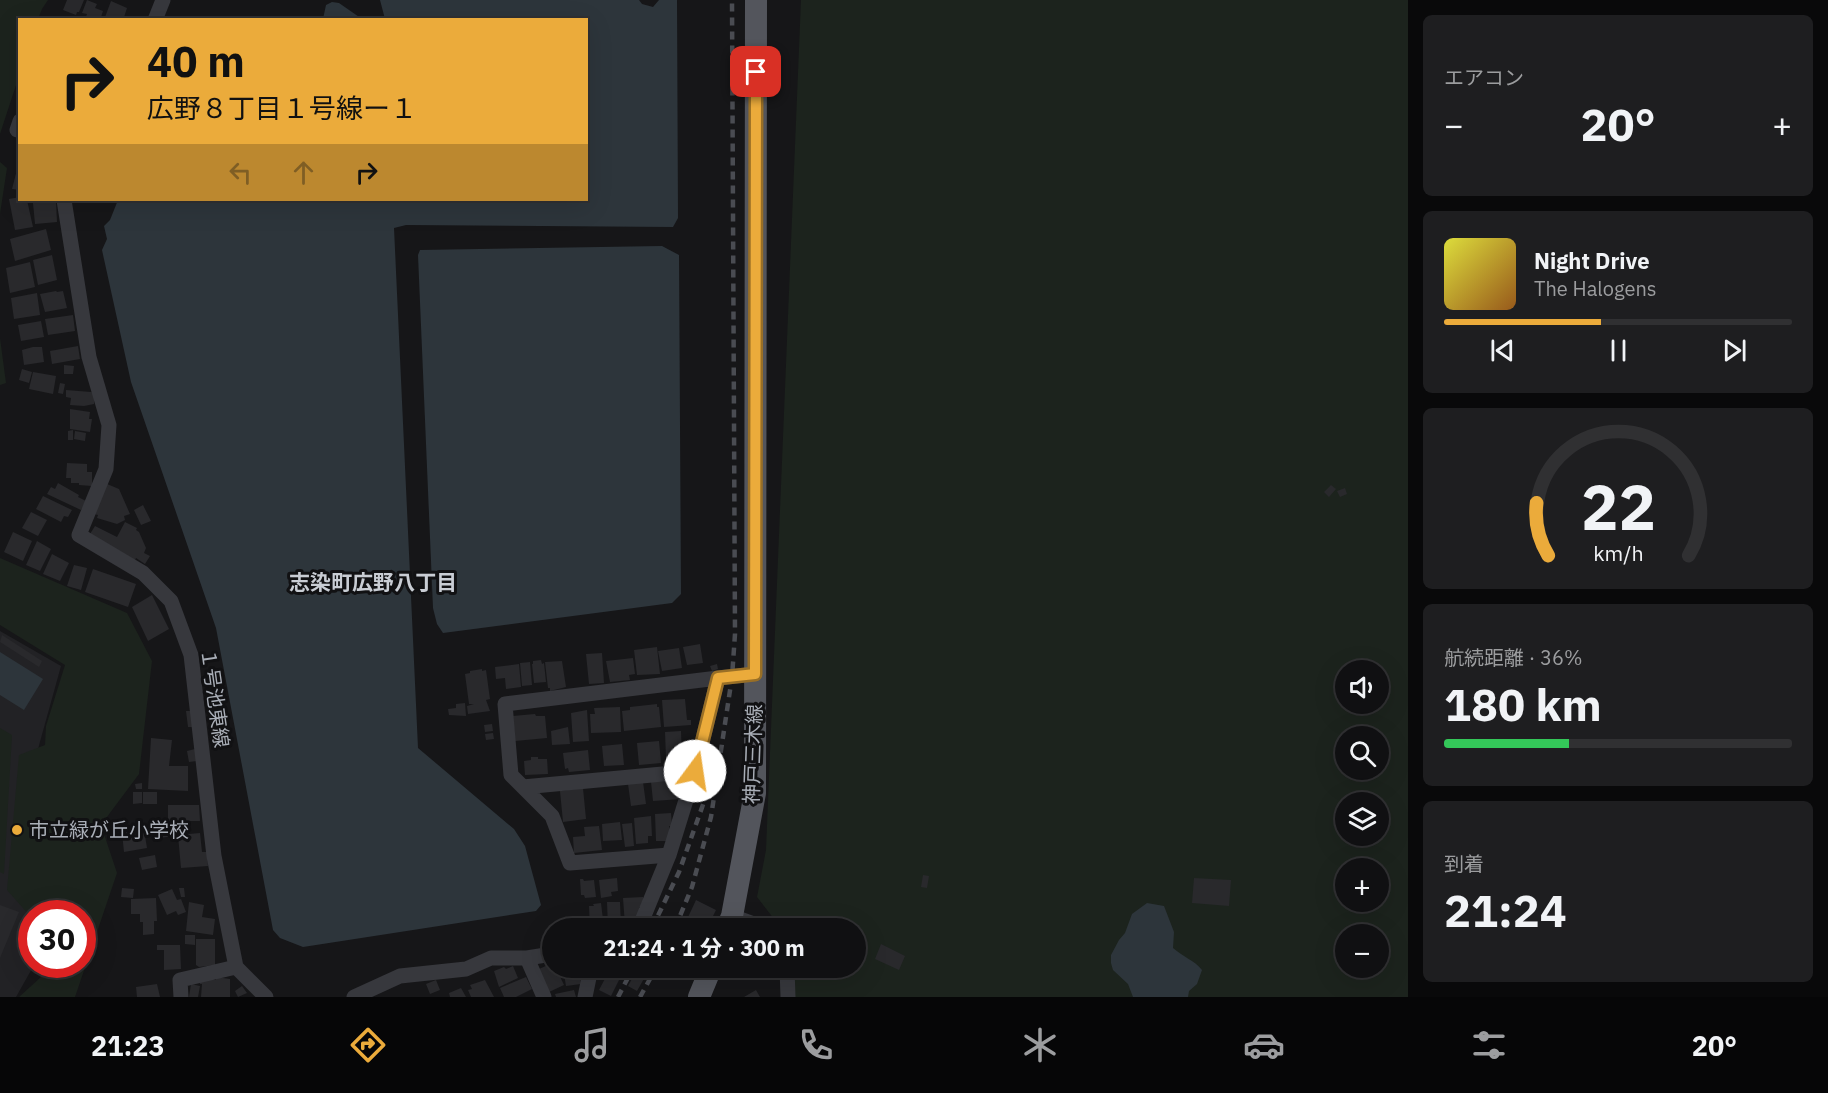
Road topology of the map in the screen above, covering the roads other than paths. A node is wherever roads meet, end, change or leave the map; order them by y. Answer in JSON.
{"nodes":[{"id":1,"x":163,"y":0,"type":"edge"},
{"id":2,"x":756,"y":0,"type":"edge"},
{"id":3,"x":156,"y":18,"type":"edge"},
{"id":4,"x":64,"y":201,"type":"edge"},
{"id":5,"x":755,"y":674,"type":"junction"},
{"id":6,"x":718,"y":678,"type":"junction"},
{"id":7,"x":695,"y":771,"type":"junction"},
{"id":8,"x":523,"y":787,"type":"junction"},
{"id":9,"x":669,"y":855,"type":"junction"},
{"id":10,"x":643,"y":918,"type":"edge"},
{"id":11,"x":730,"y":918,"type":"edge"},
{"id":12,"x":542,"y":956,"type":"edge"},
{"id":13,"x":527,"y":958,"type":"junction"},
{"id":14,"x":236,"y":967,"type":"junction"},
{"id":15,"x":589,"y":978,"type":"edge"},
{"id":16,"x":707,"y":978,"type":"edge"},
{"id":17,"x":787,"y":978,"type":"edge"},
{"id":18,"x":181,"y":997,"type":"edge"},
{"id":19,"x":266,"y":997,"type":"edge"},
{"id":20,"x":354,"y":997,"type":"edge"},
{"id":21,"x":544,"y":997,"type":"edge"},
{"id":22,"x":585,"y":997,"type":"edge"},
{"id":23,"x":699,"y":997,"type":"edge"},
{"id":24,"x":788,"y":997,"type":"edge"}],
"edges":[{"from":1,"to":3,"type":"street"},
{"from":2,"to":5,"type":"main road","name":"神戸三木線"},
{"from":4,"to":14,"type":"street","name":"１号池東線"},
{"from":5,"to":6,"type":"street"},
{"from":5,"to":11,"type":"main road","name":"神戸三木線"},
{"from":6,"to":7,"type":"street"},
{"from":6,"to":8,"type":"street"},
{"from":7,"to":8,"type":"street"},
{"from":7,"to":9,"type":"street"},
{"from":8,"to":9,"type":"street"},
{"from":9,"to":10,"type":"street"},
{"from":12,"to":13,"type":"street"},
{"from":13,"to":20,"type":"street"},
{"from":13,"to":21,"type":"street"},
{"from":14,"to":18,"type":"street"},
{"from":14,"to":19,"type":"street"},
{"from":15,"to":22,"type":"street"},
{"from":16,"to":23,"type":"main road"},
{"from":17,"to":24,"type":"street"}]}
